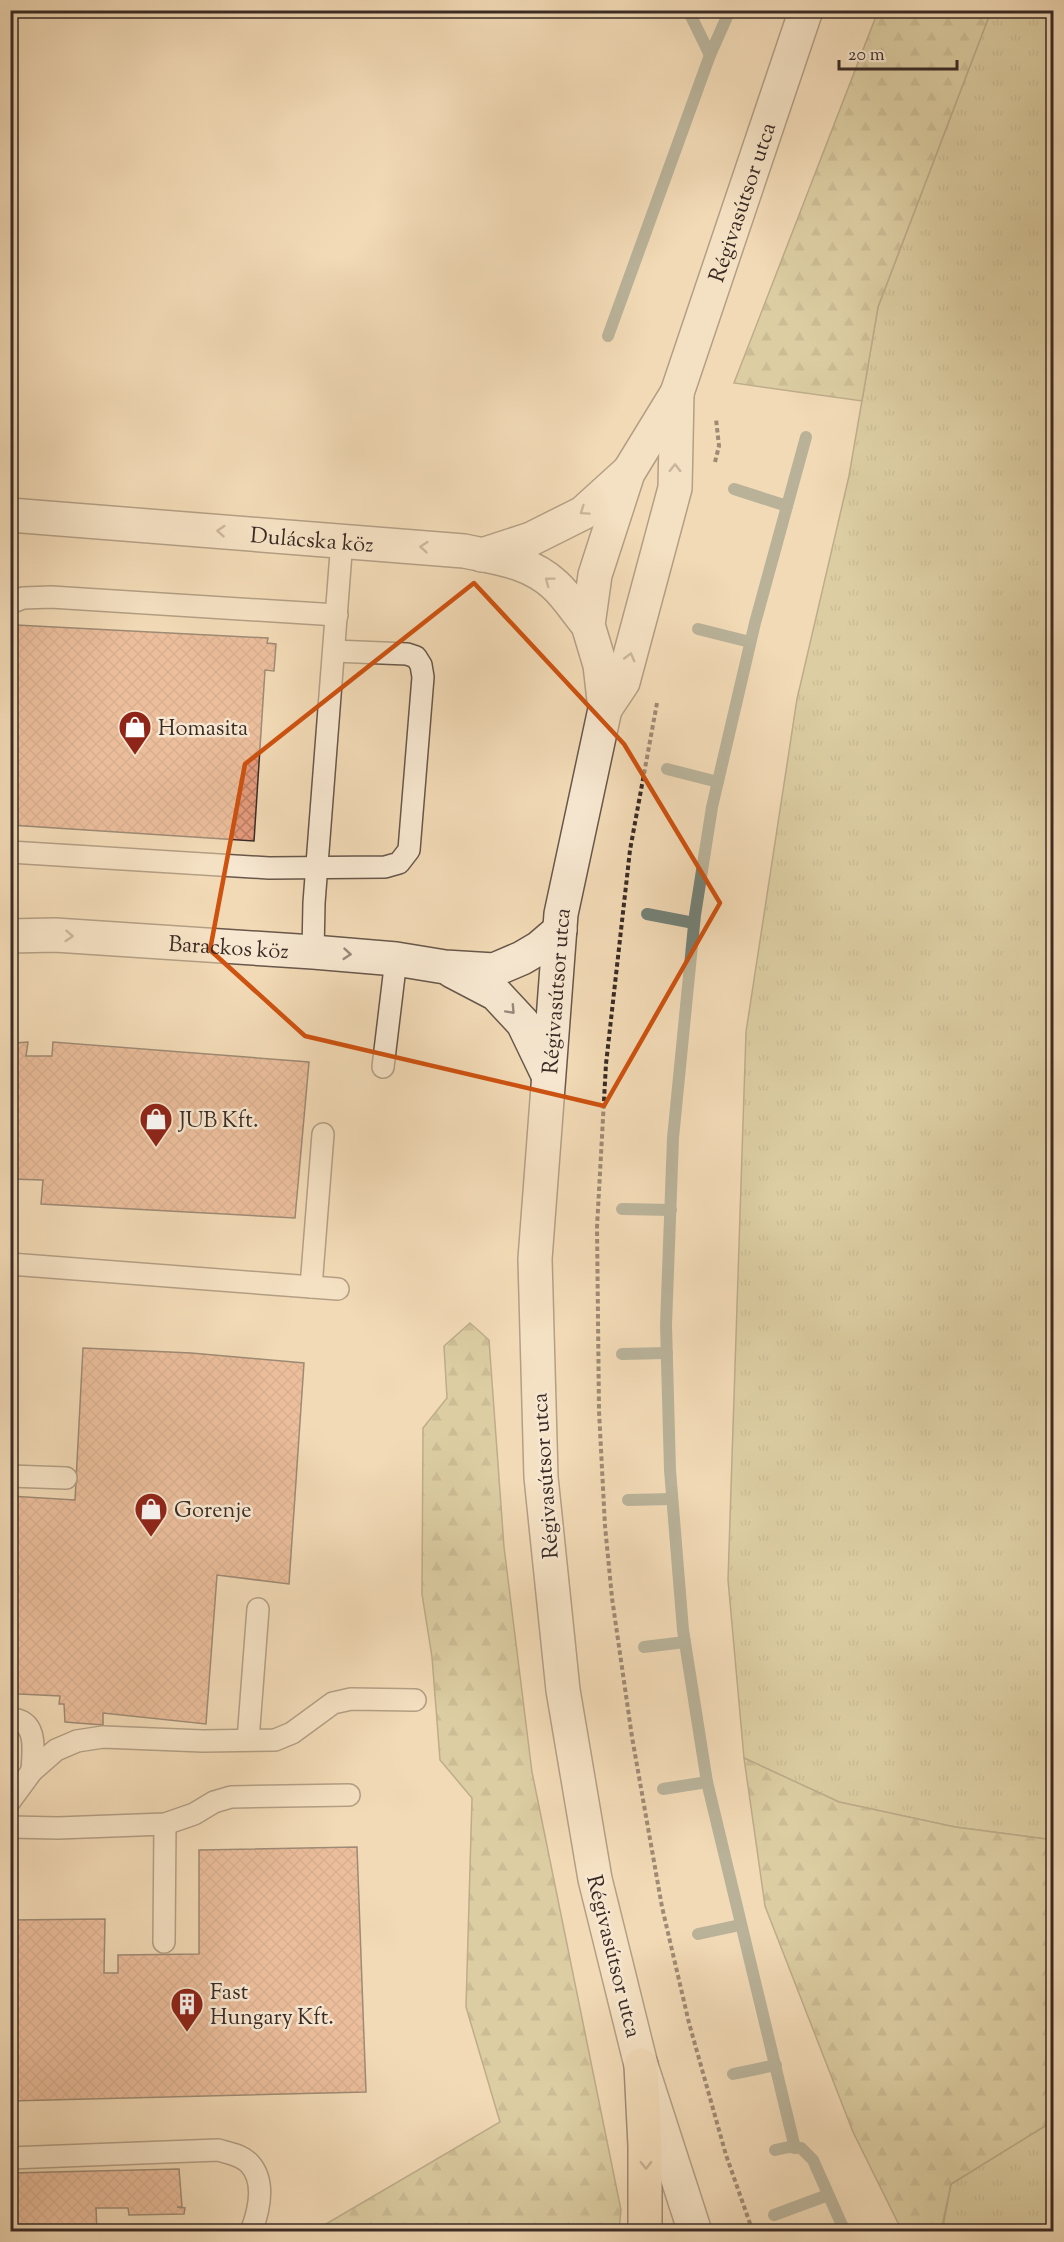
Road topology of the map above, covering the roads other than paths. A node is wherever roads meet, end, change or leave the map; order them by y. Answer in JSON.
{"nodes":[{"id":1,"x":806,"y":10,"type":"edge"},
{"id":2,"x":677,"y":393,"type":"junction"},
{"id":3,"x":628,"y":473,"type":"junction"},
{"id":4,"x":10,"y":515,"type":"edge"},
{"id":5,"x":342,"y":540,"type":"junction"},
{"id":6,"x":482,"y":555,"type":"junction"},
{"id":7,"x":10,"y":603,"type":"edge"},
{"id":8,"x":337,"y":615,"type":"junction"},
{"id":9,"x":588,"y":625,"type":"junction"},
{"id":10,"x":334,"y":651,"type":"junction"},
{"id":11,"x":605,"y":709,"type":"junction"},
{"id":12,"x":10,"y":852,"type":"edge"},
{"id":13,"x":318,"y":867,"type":"junction"},
{"id":14,"x":560,"y":930,"type":"junction"},
{"id":15,"x":10,"y":936,"type":"edge"},
{"id":16,"x":314,"y":951,"type":"junction"},
{"id":17,"x":396,"y":959,"type":"junction"},
{"id":18,"x":445,"y":967,"type":"junction"},
{"id":19,"x":383,"y":1067,"type":"dead end"},
{"id":20,"x":549,"y":1077,"type":"junction"},
{"id":21,"x":323,"y":1134,"type":"dead end"},
{"id":22,"x":10,"y":1264,"type":"edge"},
{"id":23,"x":311,"y":1287,"type":"junction"},
{"id":24,"x":338,"y":1289,"type":"dead end"},
{"id":25,"x":10,"y":1476,"type":"edge"},
{"id":26,"x":66,"y":1478,"type":"dead end"},
{"id":27,"x":258,"y":1610,"type":"dead end"},
{"id":28,"x":415,"y":1700,"type":"dead end"},
{"id":29,"x":10,"y":1719,"type":"edge"},
{"id":30,"x":248,"y":1740,"type":"junction"},
{"id":31,"x":32,"y":1771,"type":"junction"},
{"id":32,"x":349,"y":1796,"type":"dead end"},
{"id":33,"x":10,"y":1801,"type":"edge"},
{"id":34,"x":165,"y":1824,"type":"junction"},
{"id":35,"x":10,"y":1827,"type":"edge"},
{"id":36,"x":164,"y":1942,"type":"dead end"},
{"id":37,"x":641,"y":2065,"type":"junction"},
{"id":38,"x":10,"y":2158,"type":"edge"},
{"id":39,"x":251,"y":2232,"type":"edge"},
{"id":40,"x":645,"y":2232,"type":"edge"},
{"id":41,"x":695,"y":2232,"type":"edge"}],
"edges":[{"from":1,"to":2,"type":"street","name":"Régivasútsor utca"},
{"from":2,"to":3,"type":"street","name":"Régivasútsor utca"},
{"from":11,"to":2,"type":"street","name":"Régivasútsor utca","one_way":true},
{"from":3,"to":6,"type":"street","one_way":true},
{"from":3,"to":9,"type":"street","name":"Régivasútsor utca"},
{"from":5,"to":4,"type":"street","name":"Dulácska köz","one_way":true},
{"from":6,"to":5,"type":"street","name":"Dulácska köz","one_way":true},
{"from":5,"to":8,"type":"lane"},
{"from":9,"to":6,"type":"street","name":"Dulácska köz","one_way":true},
{"from":7,"to":8,"type":"lane"},
{"from":8,"to":10,"type":"lane"},
{"from":9,"to":11,"type":"street","name":"Régivasútsor utca"},
{"from":10,"to":13,"type":"lane"},
{"from":10,"to":13,"type":"lane"},
{"from":11,"to":14,"type":"street","name":"Régivasútsor utca"},
{"from":12,"to":13,"type":"lane"},
{"from":13,"to":16,"type":"lane"},
{"from":14,"to":18,"type":"street","name":"Barackos köz"},
{"from":14,"to":20,"type":"street","name":"Régivasútsor utca"},
{"from":15,"to":16,"type":"street","name":"Barackos köz","one_way":true},
{"from":16,"to":17,"type":"street","name":"Barackos köz","one_way":true},
{"from":17,"to":18,"type":"street","name":"Barackos köz"},
{"from":17,"to":19,"type":"lane"},
{"from":18,"to":20,"type":"street","name":"Barackos köz","one_way":true},
{"from":20,"to":37,"type":"street","name":"Régivasútsor utca"},
{"from":21,"to":23,"type":"lane"},
{"from":22,"to":23,"type":"lane"},
{"from":23,"to":24,"type":"lane"},
{"from":25,"to":26,"type":"lane"},
{"from":27,"to":30,"type":"lane"},
{"from":28,"to":30,"type":"lane"},
{"from":29,"to":31,"type":"lane"},
{"from":30,"to":31,"type":"lane"},
{"from":31,"to":33,"type":"lane"},
{"from":32,"to":34,"type":"lane"},
{"from":34,"to":35,"type":"lane"},
{"from":34,"to":36,"type":"lane"},
{"from":37,"to":40,"type":"highway","one_way":true},
{"from":37,"to":41,"type":"street","name":"Régivasútsor utca"},
{"from":38,"to":39,"type":"lane"}]}
